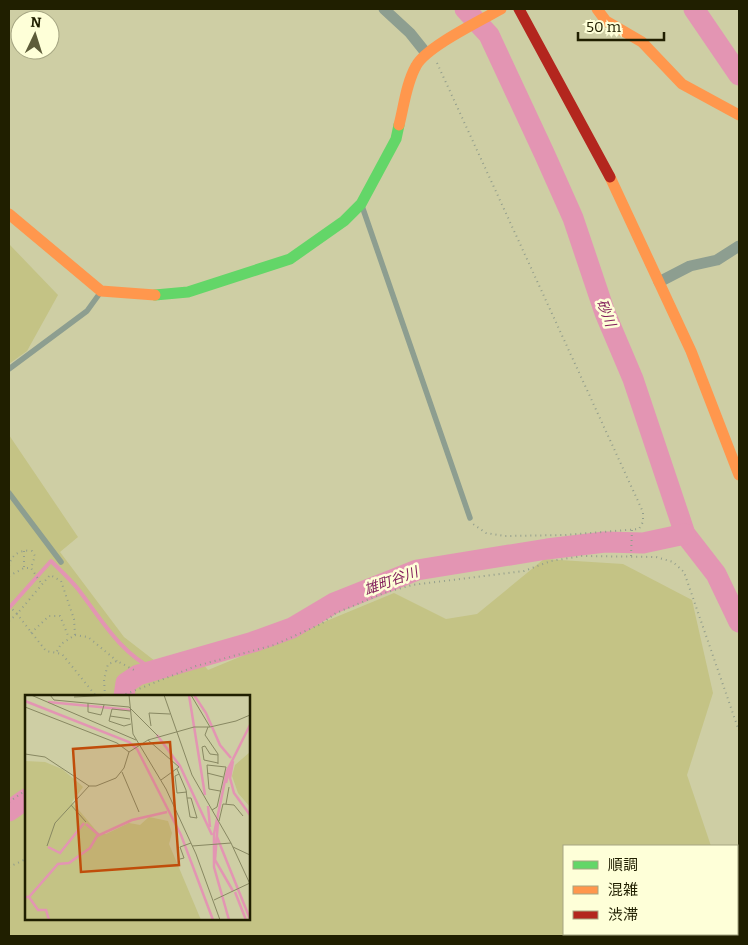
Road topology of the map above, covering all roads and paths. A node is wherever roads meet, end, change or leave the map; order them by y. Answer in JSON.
{"nodes":[{"id":1,"x":384,"y":9,"type":"edge"},
{"id":2,"x":500,"y":9,"type":"edge"},
{"id":3,"x":519,"y":9,"type":"edge"},
{"id":4,"x":597,"y":9,"type":"edge"},
{"id":5,"x":431,"y":50,"type":"junction"},
{"id":6,"x":739,"y":115,"type":"edge"},
{"id":7,"x":361,"y":204,"type":"junction"},
{"id":8,"x":9,"y":214,"type":"edge"},
{"id":9,"x":739,"y":246,"type":"edge"},
{"id":10,"x":659,"y":282,"type":"junction"},
{"id":11,"x":101,"y":291,"type":"junction"},
{"id":12,"x":9,"y":370,"type":"edge"},
{"id":13,"x":739,"y":475,"type":"edge"},
{"id":14,"x":9,"y":493,"type":"edge"},
{"id":15,"x":470,"y":518,"type":"joint"},
{"id":16,"x":632,"y":529,"type":"junction"},
{"id":17,"x":24,"y":550,"type":"junction"},
{"id":18,"x":631,"y":557,"type":"junction"},
{"id":19,"x":60,"y":562,"type":"dead end"},
{"id":20,"x":9,"y":566,"type":"edge"},
{"id":21,"x":24,"y":568,"type":"junction"},
{"id":22,"x":32,"y":568,"type":"junction"},
{"id":23,"x":9,"y":576,"type":"edge"},
{"id":24,"x":41,"y":583,"type":"junction"},
{"id":25,"x":9,"y":606,"type":"edge"},
{"id":26,"x":17,"y":614,"type":"junction"},
{"id":27,"x":9,"y":621,"type":"edge"},
{"id":28,"x":31,"y":633,"type":"junction"},
{"id":29,"x":75,"y":635,"type":"junction"},
{"id":30,"x":69,"y":639,"type":"junction"},
{"id":31,"x":56,"y":653,"type":"junction"},
{"id":32,"x":117,"y":661,"type":"junction"},
{"id":33,"x":134,"y":670,"type":"dead end"},
{"id":34,"x":95,"y":695,"type":"edge"},
{"id":35,"x":105,"y":695,"type":"edge"},
{"id":36,"x":124,"y":695,"type":"edge"},
{"id":37,"x":739,"y":731,"type":"edge"},
{"id":38,"x":25,"y":791,"type":"edge"},
{"id":39,"x":9,"y":802,"type":"edge"},
{"id":40,"x":25,"y":859,"type":"edge"},
{"id":41,"x":9,"y":867,"type":"edge"}],
"edges":[{"from":1,"to":5,"type":"street"},
{"from":2,"to":5,"type":"street"},
{"from":3,"to":10,"type":"street"},
{"from":4,"to":6,"type":"street"},
{"from":5,"to":7,"type":"street"},
{"from":5,"to":16,"type":"path"},
{"from":7,"to":11,"type":"street"},
{"from":7,"to":15,"type":"lane"},
{"from":8,"to":11,"type":"street"},
{"from":9,"to":10,"type":"street"},
{"from":10,"to":13,"type":"street"},
{"from":11,"to":12,"type":"lane"},
{"from":14,"to":19,"type":"lane"},
{"from":15,"to":16,"type":"path"},
{"from":16,"to":18,"type":"path"},
{"from":17,"to":20,"type":"path"},
{"from":17,"to":21,"type":"path"},
{"from":17,"to":22,"type":"path"},
{"from":18,"to":36,"type":"path"},
{"from":18,"to":37,"type":"path"},
{"from":21,"to":22,"type":"path"},
{"from":21,"to":23,"type":"path"},
{"from":22,"to":24,"type":"path"},
{"from":24,"to":26,"type":"path"},
{"from":24,"to":29,"type":"path"},
{"from":25,"to":26,"type":"path"},
{"from":26,"to":27,"type":"path"},
{"from":26,"to":28,"type":"path"},
{"from":28,"to":30,"type":"path"},
{"from":28,"to":31,"type":"path"},
{"from":29,"to":30,"type":"path"},
{"from":29,"to":32,"type":"path"},
{"from":30,"to":31,"type":"path"},
{"from":31,"to":34,"type":"path"},
{"from":32,"to":33,"type":"path"},
{"from":32,"to":35,"type":"path"},
{"from":38,"to":39,"type":"path"},
{"from":40,"to":41,"type":"path"}]}
